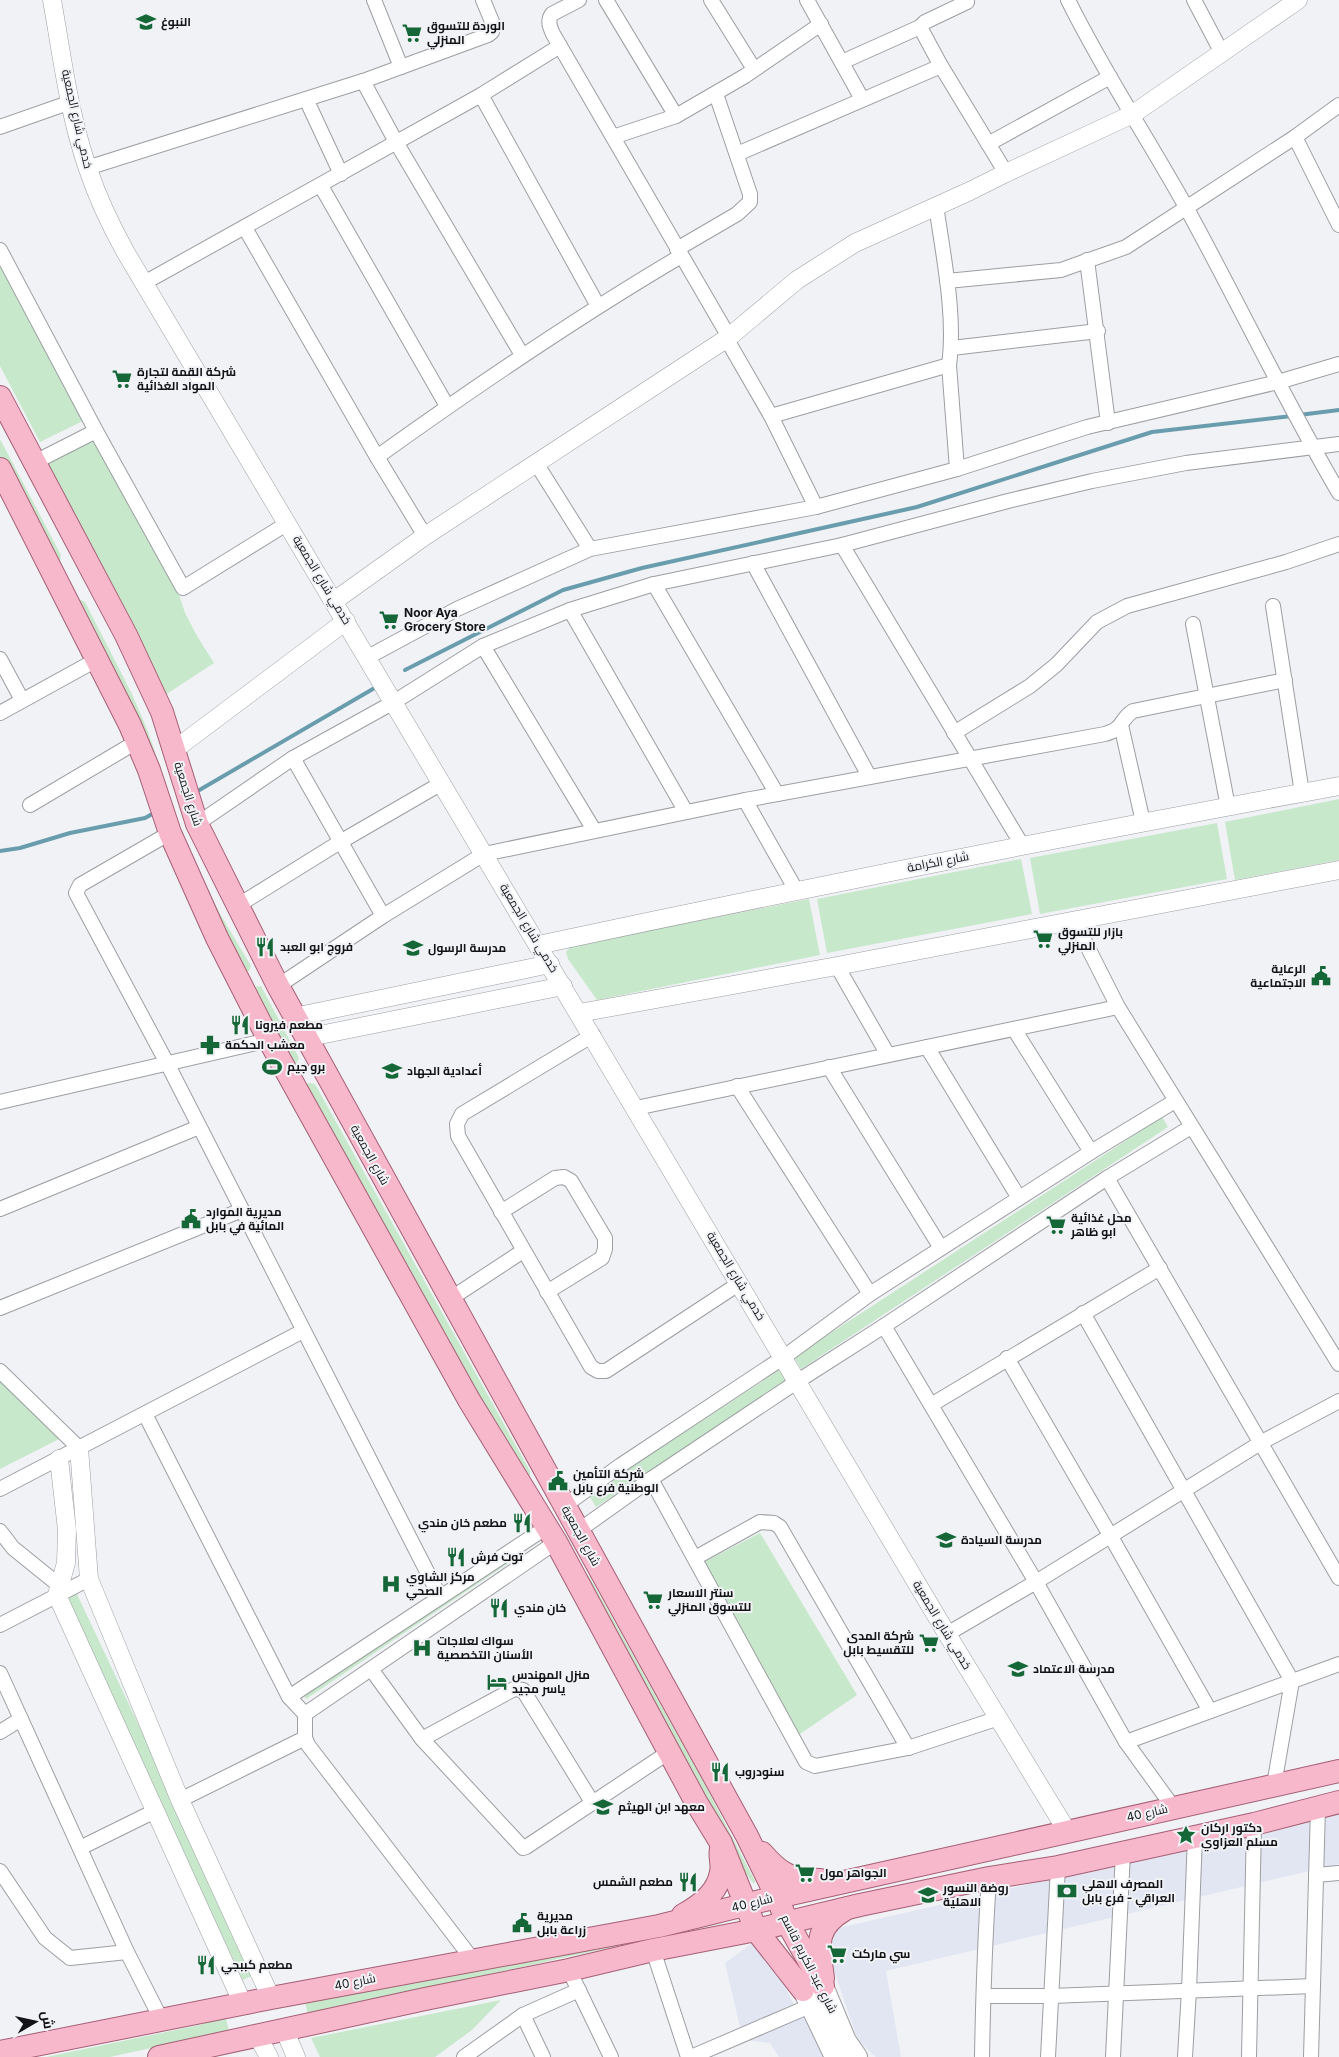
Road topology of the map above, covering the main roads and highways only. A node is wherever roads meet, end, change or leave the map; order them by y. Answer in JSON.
{"nodes":[{"id":1,"x":0,"y":397,"type":"edge"},
{"id":2,"x":0,"y":469,"type":"edge"},
{"id":3,"x":82,"y":550,"type":"junction"},
{"id":4,"x":51,"y":567,"type":"junction"},
{"id":5,"x":103,"y":591,"type":"junction"},
{"id":6,"x":70,"y":604,"type":"junction"},
{"id":7,"x":468,"y":1329,"type":"junction"},
{"id":8,"x":438,"y":1345,"type":"junction"},
{"id":9,"x":496,"y":1382,"type":"junction"},
{"id":10,"x":469,"y":1400,"type":"junction"},
{"id":11,"x":554,"y":1487,"type":"junction"},
{"id":12,"x":526,"y":1494,"type":"junction"},
{"id":13,"x":1339,"y":1771,"type":"edge"},
{"id":14,"x":1329,"y":1805,"type":"edge"},
{"id":15,"x":747,"y":1836,"type":"junction"},
{"id":16,"x":722,"y":1843,"type":"junction"},
{"id":17,"x":846,"y":1881,"type":"junction"},
{"id":18,"x":777,"y":1896,"type":"junction"},
{"id":19,"x":746,"y":1904,"type":"junction"},
{"id":20,"x":860,"y":1905,"type":"junction"},
{"id":21,"x":787,"y":1922,"type":"junction"},
{"id":22,"x":659,"y":1926,"type":"junction"},
{"id":23,"x":756,"y":1930,"type":"junction"},
{"id":24,"x":676,"y":1946,"type":"junction"},
{"id":25,"x":419,"y":1970,"type":"junction"},
{"id":26,"x":812,"y":1994,"type":"junction"},
{"id":27,"x":425,"y":1998,"type":"junction"},
{"id":28,"x":2,"y":2050,"type":"edge"},
{"id":29,"x":182,"y":2054,"type":"edge"},
{"id":30,"x":159,"y":2057,"type":"edge"},
{"id":31,"x":835,"y":2057,"type":"edge"},
{"id":32,"x":857,"y":2057,"type":"edge"}],
"edges":[{"from":1,"to":3,"type":"main road","name":"شارع الجمعية"},
{"from":2,"to":4,"type":"main road","name":"شارع الجمعية"},
{"from":3,"to":4,"type":"main road"},
{"from":3,"to":5,"type":"main road","name":"شارع الجمعية"},
{"from":4,"to":6,"type":"main road","name":"شارع الجمعية"},
{"from":5,"to":6,"type":"main road"},
{"from":5,"to":7,"type":"main road","name":"شارع الجمعية"},
{"from":6,"to":8,"type":"main road","name":"شارع الجمعية"},
{"from":7,"to":8,"type":"main road"},
{"from":7,"to":9,"type":"main road","name":"شارع الجمعية"},
{"from":8,"to":10,"type":"main road","name":"شارع الجمعية"},
{"from":9,"to":10,"type":"main road"},
{"from":9,"to":11,"type":"main road","name":"شارع الجمعية"},
{"from":10,"to":12,"type":"main road","name":"شارع الجمعية"},
{"from":11,"to":12,"type":"main road"},
{"from":11,"to":15,"type":"main road","name":"شارع الجمعية"},
{"from":12,"to":16,"type":"main road","name":"شارع الجمعية"},
{"from":13,"to":17,"type":"main road","name":"شارع 40"},
{"from":14,"to":20,"type":"main road"},
{"from":15,"to":17,"type":"main road"},
{"from":15,"to":18,"type":"main road","name":"شارع الجمعية"},
{"from":16,"to":19,"type":"main road","name":"شارع الجمعية"},
{"from":16,"to":22,"type":"main road"},
{"from":17,"to":18,"type":"main road","name":"شارع 40"},
{"from":18,"to":19,"type":"main road","name":"شارع 40"},
{"from":18,"to":21,"type":"main road","name":"شارع عبد الكريم قاسم"},
{"from":19,"to":22,"type":"main road","name":"شارع 40"},
{"from":19,"to":23,"type":"main road","name":"شارع الجمعية"},
{"from":20,"to":21,"type":"main road"},
{"from":20,"to":26,"type":"main road"},
{"from":21,"to":23,"type":"main road"},
{"from":21,"to":26,"type":"main road","name":"شارع عبد الكريم قاسم"},
{"from":22,"to":25,"type":"main road","name":"شارع 40"},
{"from":23,"to":24,"type":"main road"},
{"from":23,"to":26,"type":"main road","name":"شارع عبد الكريم قاسم"},
{"from":24,"to":26,"type":"main road"},
{"from":24,"to":27,"type":"main road"},
{"from":25,"to":27,"type":"main road"},
{"from":25,"to":28,"type":"main road","name":"شارع 40"},
{"from":26,"to":31,"type":"main road","name":"شارع عبد الكريم قاسم"},
{"from":26,"to":32,"type":"main road","name":"شارع عبد الكريم قاسم"},
{"from":27,"to":29,"type":"main road"},
{"from":29,"to":30,"type":"main road"}]}
